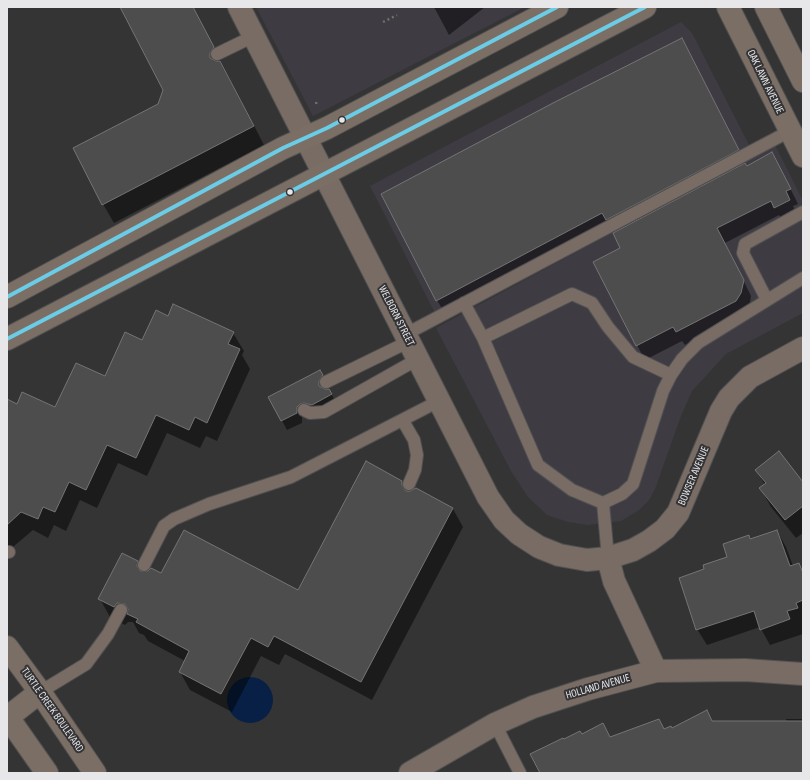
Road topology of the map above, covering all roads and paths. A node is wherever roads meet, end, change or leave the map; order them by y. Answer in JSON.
{"nodes":[{"id":1,"x":239,"y":7,"type":"edge"},
{"id":2,"x":557,"y":7,"type":"edge"},
{"id":3,"x":645,"y":7,"type":"edge"},
{"id":4,"x":728,"y":7,"type":"edge"},
{"id":5,"x":766,"y":7,"type":"edge"},
{"id":6,"x":529,"y":13,"type":"edge"},
{"id":7,"x":397,"y":15,"type":"dead end"},
{"id":8,"x":383,"y":22,"type":"dead end"},
{"id":9,"x":254,"y":36,"type":"junction"},
{"id":10,"x":217,"y":54,"type":"dead end"},
{"id":11,"x":803,"y":80,"type":"edge"},
{"id":12,"x":317,"y":100,"type":"dead end"},
{"id":13,"x":316,"y":104,"type":"dead end"},
{"id":14,"x":790,"y":131,"type":"junction"},
{"id":15,"x":305,"y":137,"type":"junction"},
{"id":16,"x":803,"y":156,"type":"edge"},
{"id":17,"x":323,"y":174,"type":"junction"},
{"id":18,"x":803,"y":212,"type":"edge"},
{"id":19,"x":803,"y":278,"type":"edge"},
{"id":20,"x":7,"y":298,"type":"edge"},
{"id":21,"x":767,"y":300,"type":"junction"},
{"id":22,"x":464,"y":303,"type":"junction"},
{"id":23,"x":483,"y":338,"type":"junction"},
{"id":24,"x":7,"y":339,"type":"edge"},
{"id":25,"x":411,"y":345,"type":"junction"},
{"id":26,"x":803,"y":348,"type":"edge"},
{"id":27,"x":671,"y":375,"type":"junction"},
{"id":28,"x":326,"y":382,"type":"dead end"},
{"id":29,"x":439,"y":401,"type":"junction"},
{"id":30,"x":304,"y":410,"type":"dead end"},
{"id":31,"x":403,"y":421,"type":"junction"},
{"id":32,"x":409,"y":484,"type":"dead end"},
{"id":33,"x":603,"y":502,"type":"junction"},
{"id":34,"x":608,"y":558,"type":"junction"},
{"id":35,"x":144,"y":564,"type":"dead end"},
{"id":36,"x":121,"y":610,"type":"dead end"},
{"id":37,"x":7,"y":647,"type":"edge"},
{"id":38,"x":656,"y":672,"type":"junction"},
{"id":39,"x":803,"y":674,"type":"edge"},
{"id":40,"x":40,"y":692,"type":"junction"},
{"id":41,"x":7,"y":716,"type":"edge"},
{"id":42,"x":495,"y":724,"type":"junction"},
{"id":43,"x":47,"y":773,"type":"edge"},
{"id":44,"x":95,"y":773,"type":"edge"},
{"id":45,"x":410,"y":773,"type":"edge"},
{"id":46,"x":520,"y":773,"type":"edge"}],
"edges":[{"from":1,"to":9,"type":"street","name":"WELBORN STREET"},
{"from":2,"to":6,"type":"main road"},
{"from":3,"to":17,"type":"main road"},
{"from":4,"to":14,"type":"main road","name":"OAK LAWN AVENUE"},
{"from":5,"to":11,"type":"main road"},
{"from":6,"to":15,"type":"main road"},
{"from":7,"to":8,"type":"path"},
{"from":9,"to":10,"type":"lane"},
{"from":9,"to":15,"type":"street","name":"WELBORN STREET"},
{"from":12,"to":13,"type":"path"},
{"from":14,"to":16,"type":"main road","name":"OAK LAWN AVENUE"},
{"from":14,"to":22,"type":"lane"},
{"from":15,"to":17,"type":"street","name":"WELBORN STREET"},
{"from":15,"to":20,"type":"main road"},
{"from":17,"to":24,"type":"main road"},
{"from":17,"to":25,"type":"street","name":"WELBORN STREET"},
{"from":18,"to":21,"type":"lane"},
{"from":19,"to":21,"type":"lane"},
{"from":21,"to":27,"type":"lane"},
{"from":22,"to":23,"type":"lane"},
{"from":22,"to":25,"type":"lane"},
{"from":23,"to":27,"type":"lane"},
{"from":23,"to":33,"type":"lane"},
{"from":25,"to":28,"type":"lane"},
{"from":25,"to":29,"type":"street","name":"WELBORN STREET"},
{"from":25,"to":30,"type":"lane"},
{"from":26,"to":34,"type":"street","name":"BOWSER AVENUE"},
{"from":27,"to":33,"type":"lane"},
{"from":29,"to":31,"type":"lane"},
{"from":29,"to":34,"type":"street","name":"WELBORN STREET"},
{"from":31,"to":32,"type":"lane"},
{"from":31,"to":35,"type":"lane"},
{"from":33,"to":34,"type":"lane"},
{"from":34,"to":38,"type":"street"},
{"from":36,"to":40,"type":"lane"},
{"from":37,"to":40,"type":"main road","name":"TURTLE CREEK BOULEVARD"},
{"from":38,"to":39,"type":"street","name":"HOLLAND AVENUE"},
{"from":38,"to":42,"type":"street","name":"HOLLAND AVENUE"},
{"from":40,"to":41,"type":"main road"},
{"from":40,"to":44,"type":"main road","name":"TURTLE CREEK BOULEVARD"},
{"from":41,"to":43,"type":"main road"},
{"from":42,"to":45,"type":"street","name":"HOLLAND AVENUE"},
{"from":42,"to":46,"type":"lane"}]}
